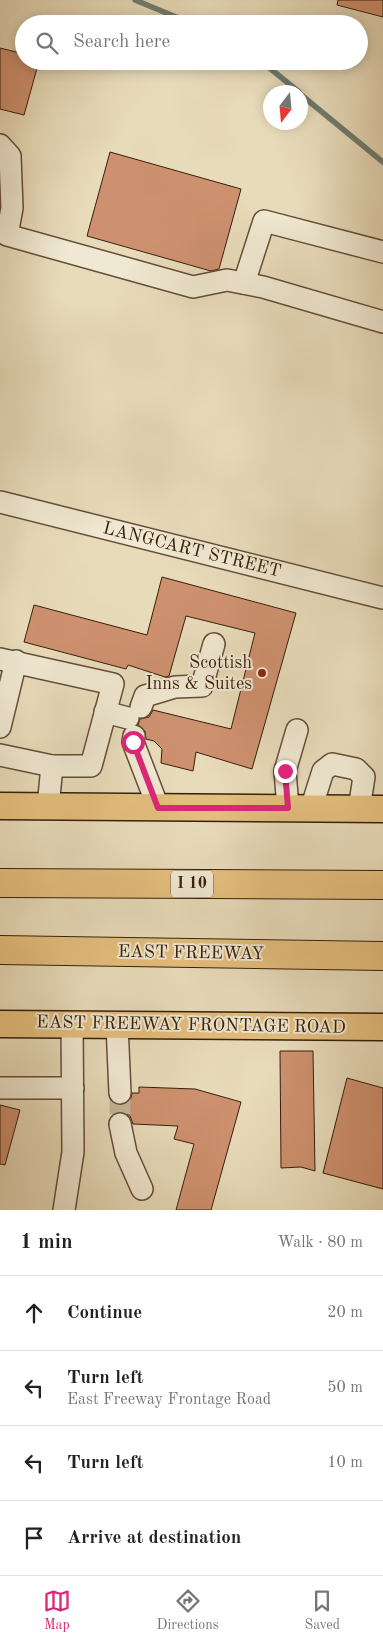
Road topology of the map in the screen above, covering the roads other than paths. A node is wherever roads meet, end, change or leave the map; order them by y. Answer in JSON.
{"nodes":[{"id":1,"x":0,"y":145,"type":"edge"},
{"id":2,"x":3,"y":234,"type":"edge"},
{"id":3,"x":383,"y":252,"type":"edge"},
{"id":4,"x":244,"y":283,"type":"junction"},
{"id":5,"x":383,"y":322,"type":"edge"},
{"id":6,"x":0,"y":502,"type":"edge"},
{"id":7,"x":383,"y":598,"type":"edge"},
{"id":8,"x":214,"y":644,"type":"dead end"},
{"id":9,"x":8,"y":660,"type":"edge"},
{"id":10,"x":106,"y":712,"type":"junction"},
{"id":11,"x":134,"y":721,"type":"junction"},
{"id":12,"x":0,"y":726,"type":"edge"},
{"id":13,"x":297,"y":730,"type":"dead end"},
{"id":14,"x":0,"y":755,"type":"edge"},
{"id":15,"x":52,"y":766,"type":"junction"},
{"id":16,"x":0,"y":806,"type":"edge"},
{"id":17,"x":48,"y":807,"type":"junction"},
{"id":18,"x":158,"y":808,"type":"junction"},
{"id":19,"x":300,"y":809,"type":"junction"},
{"id":20,"x":371,"y":809,"type":"edge"},
{"id":21,"x":0,"y":883,"type":"edge"},
{"id":22,"x":383,"y":886,"type":"edge"},
{"id":23,"x":0,"y":950,"type":"edge"},
{"id":24,"x":329,"y":956,"type":"junction"},
{"id":25,"x":383,"y":956,"type":"edge"},
{"id":26,"x":383,"y":968,"type":"edge"},
{"id":27,"x":0,"y":1024,"type":"edge"},
{"id":28,"x":72,"y":1024,"type":"junction"},
{"id":29,"x":117,"y":1025,"type":"junction"},
{"id":30,"x":383,"y":1027,"type":"edge"},
{"id":31,"x":0,"y":1088,"type":"edge"},
{"id":32,"x":73,"y":1088,"type":"junction"},
{"id":33,"x":120,"y":1092,"type":"tunnel mouth"},
{"id":34,"x":120,"y":1124,"type":"tunnel mouth"},
{"id":35,"x":142,"y":1189,"type":"dead end"},
{"id":36,"x":64,"y":1210,"type":"edge"}],
"edges":[{"from":1,"to":2,"type":"street"},
{"from":2,"to":4,"type":"street"},
{"from":3,"to":4,"type":"street"},
{"from":4,"to":5,"type":"street"},
{"from":6,"to":7,"type":"street","name":"LANGCART STREET"},
{"from":8,"to":11,"type":"street"},
{"from":9,"to":10,"type":"street"},
{"from":9,"to":12,"type":"street"},
{"from":10,"to":11,"type":"street"},
{"from":10,"to":15,"type":"street"},
{"from":11,"to":18,"type":"street"},
{"from":13,"to":19,"type":"street"},
{"from":14,"to":15,"type":"street"},
{"from":15,"to":17,"type":"street"},
{"from":16,"to":17,"type":"main road"},
{"from":17,"to":18,"type":"main road"},
{"from":18,"to":19,"type":"main road"},
{"from":19,"to":20,"type":"main road"},
{"from":19,"to":20,"type":"street"},
{"from":21,"to":22,"type":"highway","number":"I 10"},
{"from":23,"to":24,"type":"highway","name":"EAST FREEWAY"},
{"from":24,"to":25,"type":"highway","name":"EAST FREEWAY"},
{"from":24,"to":26,"type":"highway"},
{"from":27,"to":28,"type":"main road","name":"EAST FREEWAY FRONTAGE ROAD"},
{"from":28,"to":29,"type":"main road","name":"EAST FREEWAY FRONTAGE ROAD"},
{"from":28,"to":32,"type":"street"},
{"from":29,"to":30,"type":"main road","name":"EAST FREEWAY FRONTAGE ROAD"},
{"from":29,"to":33,"type":"street"},
{"from":31,"to":32,"type":"street"},
{"from":32,"to":36,"type":"street"},
{"from":34,"to":35,"type":"street"}]}
